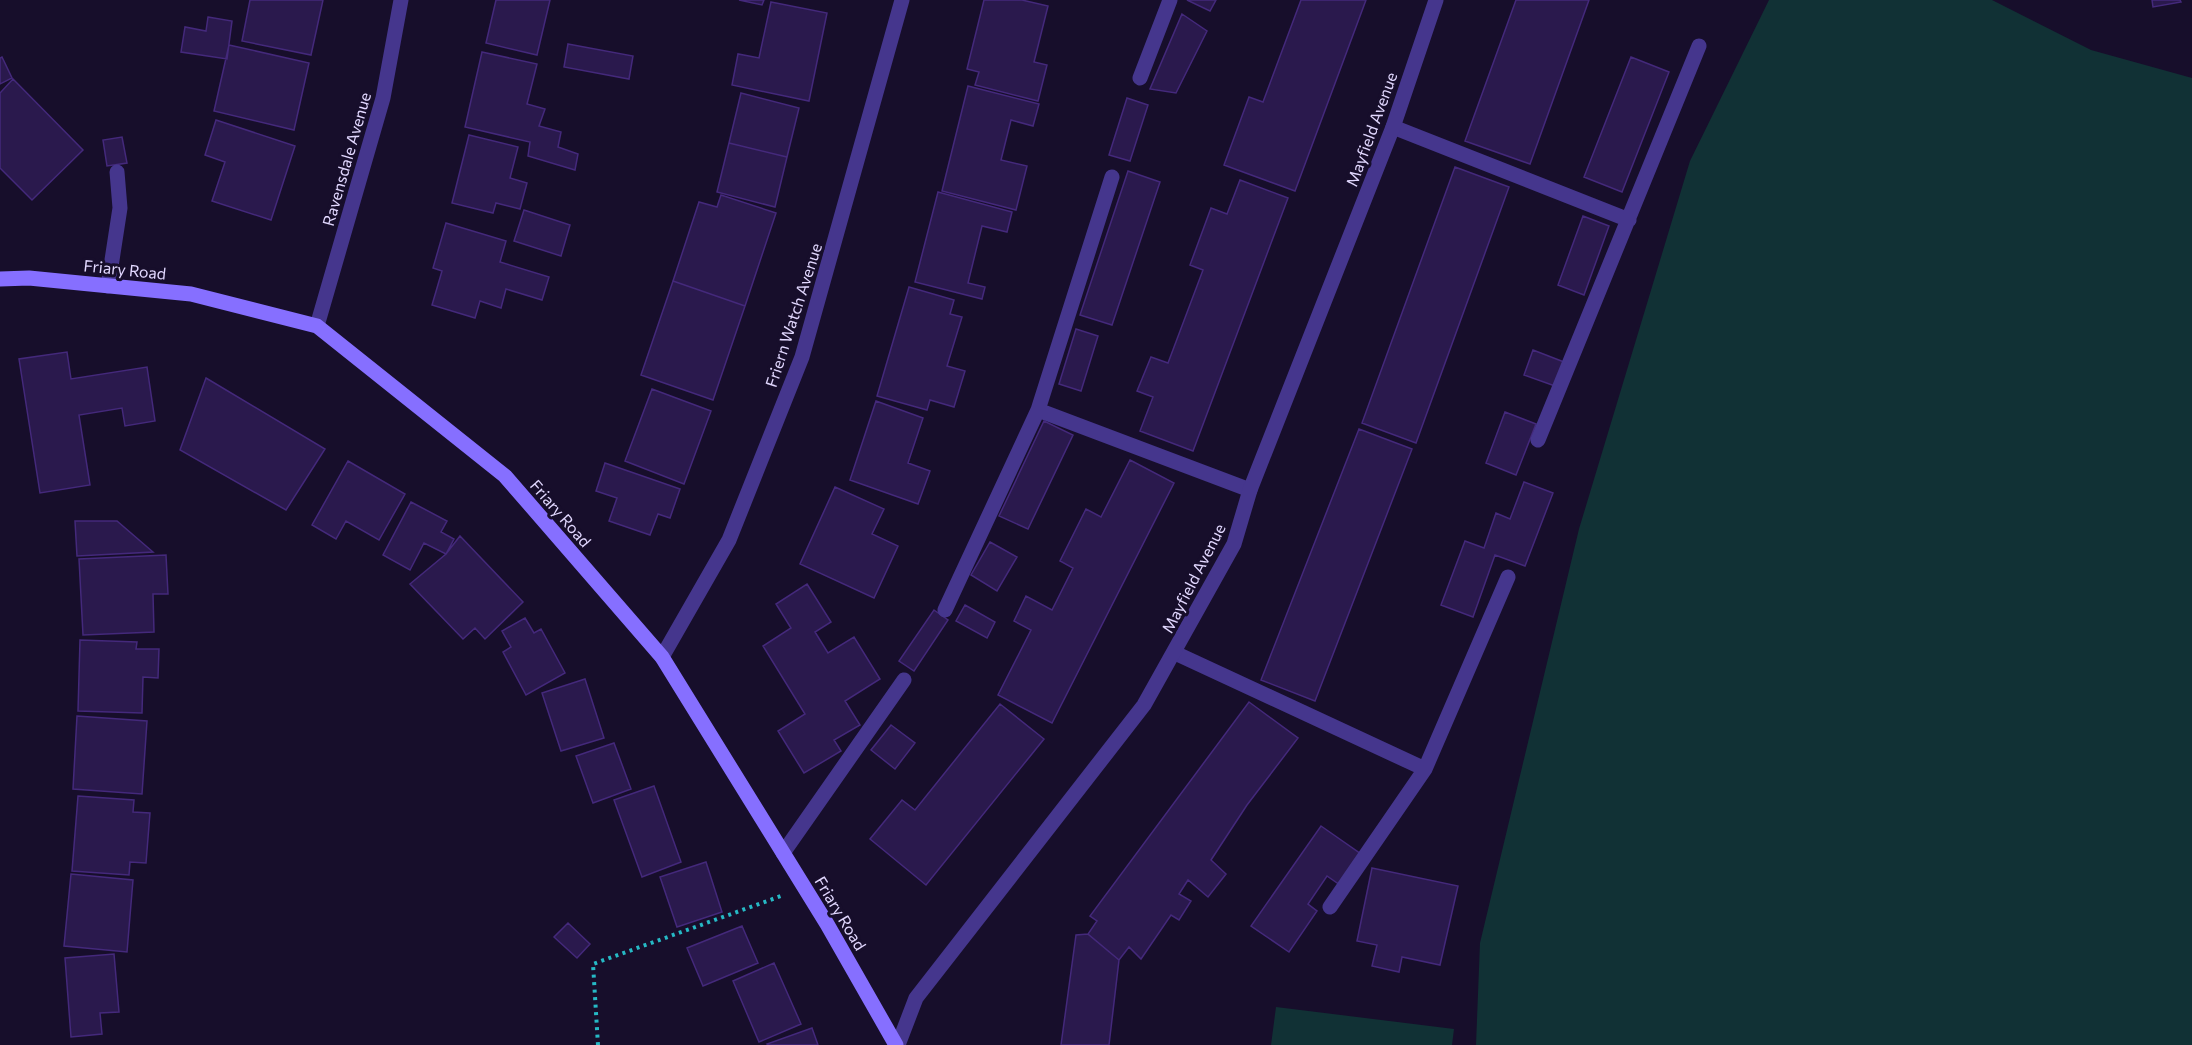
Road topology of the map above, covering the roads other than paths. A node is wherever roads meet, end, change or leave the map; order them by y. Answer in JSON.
{"nodes":[{"id":1,"x":402,"y":0,"type":"edge"},
{"id":2,"x":902,"y":0,"type":"edge"},
{"id":3,"x":1170,"y":0,"type":"edge"},
{"id":4,"x":1436,"y":0,"type":"edge"},
{"id":5,"x":1699,"y":46,"type":"dead end"},
{"id":6,"x":1140,"y":78,"type":"dead end"},
{"id":7,"x":1393,"y":127,"type":"junction"},
{"id":8,"x":117,"y":172,"type":"dead end"},
{"id":9,"x":1112,"y":177,"type":"dead end"},
{"id":10,"x":1629,"y":220,"type":"junction"},
{"id":11,"x":0,"y":279,"type":"edge"},
{"id":12,"x":108,"y":286,"type":"junction"},
{"id":13,"x":317,"y":326,"type":"junction"},
{"id":14,"x":1038,"y":410,"type":"junction"},
{"id":15,"x":1538,"y":440,"type":"dead end"},
{"id":16,"x":1250,"y":490,"type":"junction"},
{"id":17,"x":1508,"y":578,"type":"dead end"},
{"id":18,"x":945,"y":610,"type":"dead end"},
{"id":19,"x":1175,"y":652,"type":"junction"},
{"id":20,"x":662,"y":657,"type":"junction"},
{"id":21,"x":904,"y":680,"type":"dead end"},
{"id":22,"x":1425,"y":769,"type":"junction"},
{"id":23,"x":783,"y":853,"type":"junction"},
{"id":24,"x":1330,"y":907,"type":"dead end"},
{"id":25,"x":897,"y":1045,"type":"edge"}],
"edges":[{"from":1,"to":13,"type":"street","name":"Ravensdale Avenue"},
{"from":2,"to":20,"type":"street","name":"Friern Watch Avenue"},
{"from":3,"to":6,"type":"street"},
{"from":4,"to":7,"type":"street","name":"Mayfield Avenue"},
{"from":5,"to":10,"type":"street"},
{"from":7,"to":10,"type":"street"},
{"from":7,"to":16,"type":"street","name":"Mayfield Avenue"},
{"from":8,"to":12,"type":"street"},
{"from":9,"to":14,"type":"street"},
{"from":10,"to":15,"type":"street"},
{"from":11,"to":12,"type":"street","name":"Friary Road"},
{"from":12,"to":13,"type":"street","name":"Friary Road"},
{"from":13,"to":20,"type":"street","name":"Friary Road"},
{"from":14,"to":16,"type":"street"},
{"from":14,"to":18,"type":"street"},
{"from":16,"to":19,"type":"street","name":"Mayfield Avenue"},
{"from":17,"to":22,"type":"street"},
{"from":19,"to":22,"type":"street"},
{"from":19,"to":25,"type":"street","name":"Mayfield Avenue"},
{"from":20,"to":23,"type":"street","name":"Friary Road"},
{"from":21,"to":23,"type":"street"},
{"from":22,"to":24,"type":"street"},
{"from":23,"to":25,"type":"street","name":"Friary Road"}]}
